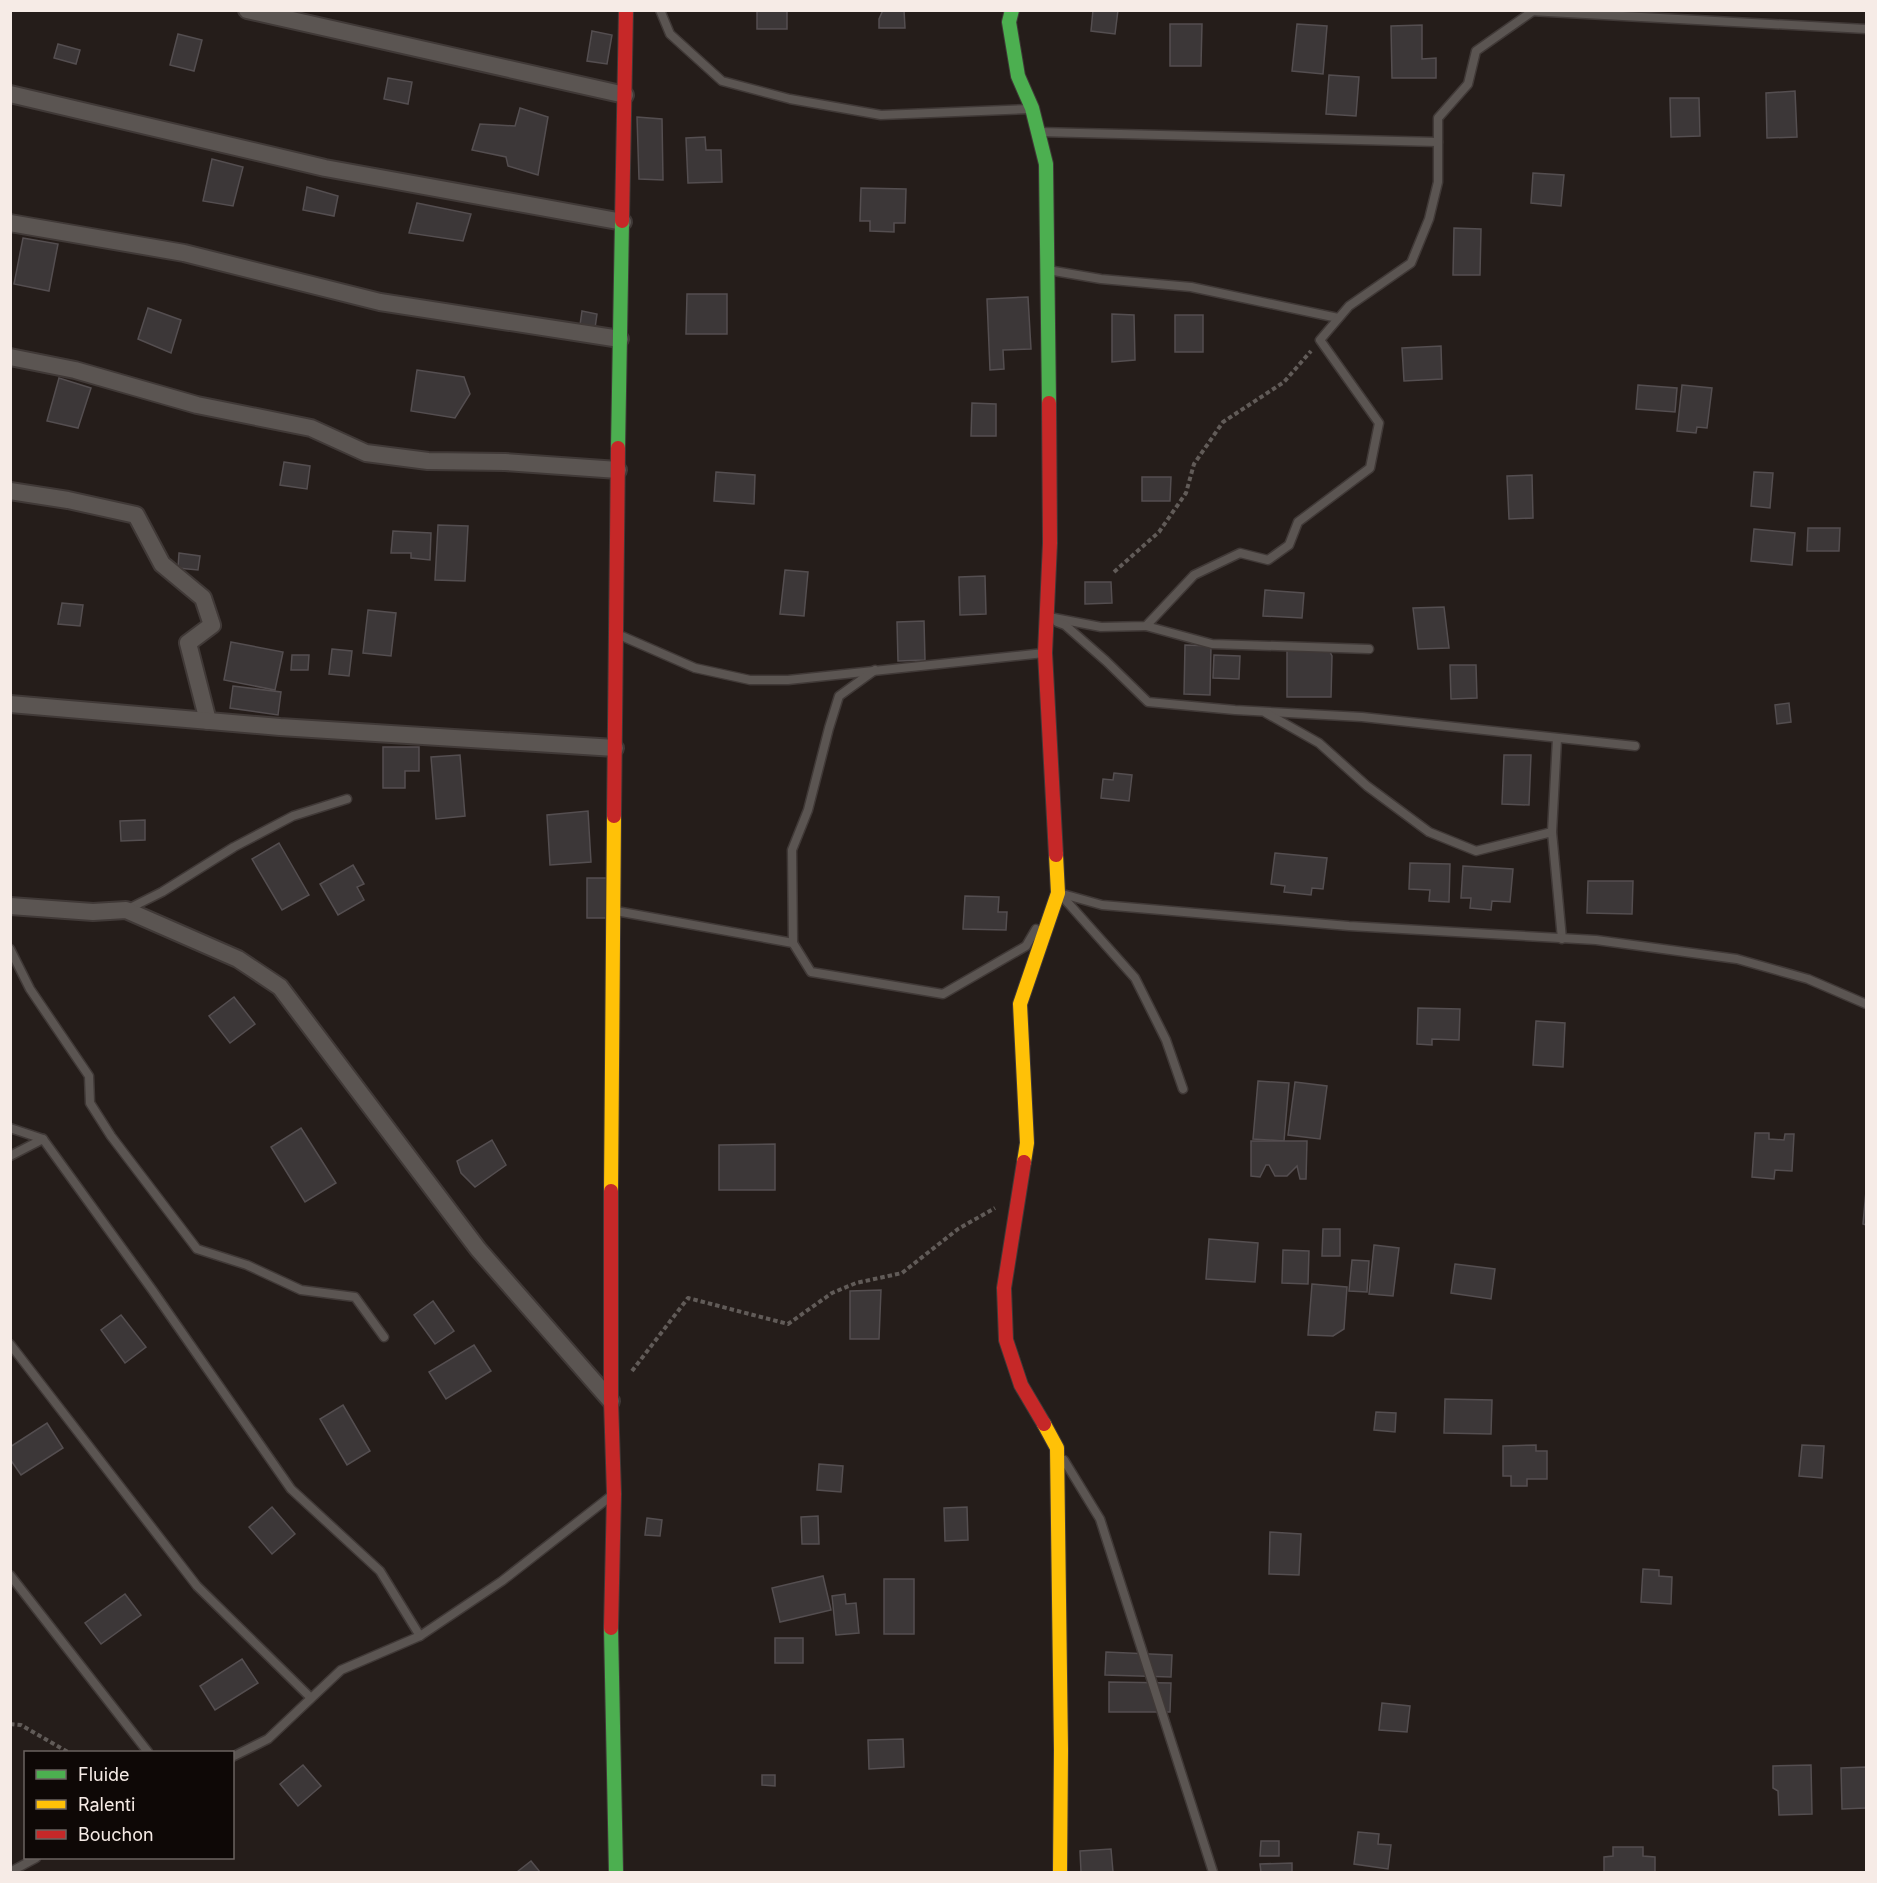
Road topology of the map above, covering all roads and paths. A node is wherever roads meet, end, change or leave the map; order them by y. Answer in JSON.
{"nodes":[{"id":1,"x":247,"y":10,"type":"edge"},
{"id":2,"x":627,"y":10,"type":"edge"},
{"id":3,"x":660,"y":10,"type":"edge"},
{"id":4,"x":1012,"y":10,"type":"edge"},
{"id":5,"x":1526,"y":10,"type":"edge"},
{"id":6,"x":1533,"y":11,"type":"edge"},
{"id":7,"x":1866,"y":29,"type":"edge"},
{"id":8,"x":10,"y":94,"type":"edge"},
{"id":9,"x":625,"y":95,"type":"junction"},
{"id":10,"x":1032,"y":108,"type":"junction"},
{"id":11,"x":1038,"y":132,"type":"junction"},
{"id":12,"x":1438,"y":142,"type":"junction"},
{"id":13,"x":623,"y":222,"type":"junction"},
{"id":14,"x":10,"y":223,"type":"edge"},
{"id":15,"x":1048,"y":270,"type":"junction"},
{"id":16,"x":1338,"y":318,"type":"junction"},
{"id":17,"x":620,"y":339,"type":"junction"},
{"id":18,"x":1320,"y":340,"type":"junction"},
{"id":19,"x":10,"y":357,"type":"edge"},
{"id":20,"x":618,"y":470,"type":"junction"},
{"id":21,"x":10,"y":491,"type":"edge"},
{"id":22,"x":1114,"y":572,"type":"dead end"},
{"id":23,"x":1046,"y":617,"type":"junction"},
{"id":24,"x":1146,"y":626,"type":"junction"},
{"id":25,"x":617,"y":634,"type":"junction"},
{"id":26,"x":1369,"y":649,"type":"dead end"},
{"id":27,"x":1045,"y":653,"type":"junction"},
{"id":28,"x":875,"y":670,"type":"junction"},
{"id":29,"x":10,"y":704,"type":"edge"},
{"id":30,"x":1263,"y":712,"type":"junction"},
{"id":31,"x":208,"y":721,"type":"junction"},
{"id":32,"x":1557,"y":739,"type":"junction"},
{"id":33,"x":1635,"y":746,"type":"dead end"},
{"id":34,"x":615,"y":748,"type":"junction"},
{"id":35,"x":347,"y":799,"type":"dead end"},
{"id":36,"x":1552,"y":832,"type":"junction"},
{"id":37,"x":1058,"y":893,"type":"junction"},
{"id":38,"x":10,"y":906,"type":"edge"},
{"id":39,"x":126,"y":910,"type":"junction"},
{"id":40,"x":613,"y":910,"type":"junction"},
{"id":41,"x":1562,"y":939,"type":"junction"},
{"id":42,"x":793,"y":943,"type":"junction"},
{"id":43,"x":10,"y":949,"type":"edge"},
{"id":44,"x":1866,"y":1004,"type":"edge"},
{"id":45,"x":1183,"y":1089,"type":"dead end"},
{"id":46,"x":10,"y":1128,"type":"edge"},
{"id":47,"x":43,"y":1139,"type":"junction"},
{"id":48,"x":10,"y":1156,"type":"edge"},
{"id":49,"x":1019,"y":1194,"type":"junction"},
{"id":50,"x":384,"y":1337,"type":"dead end"},
{"id":51,"x":10,"y":1344,"type":"edge"},
{"id":52,"x":631,"y":1372,"type":"dead end"},
{"id":53,"x":610,"y":1401,"type":"junction"},
{"id":54,"x":1057,"y":1448,"type":"junction"},
{"id":55,"x":614,"y":1494,"type":"junction"},
{"id":56,"x":10,"y":1575,"type":"edge"},
{"id":57,"x":420,"y":1636,"type":"junction"},
{"id":58,"x":311,"y":1698,"type":"junction"},
{"id":59,"x":10,"y":1724,"type":"edge"},
{"id":60,"x":66,"y":1751,"type":"edge"},
{"id":61,"x":147,"y":1751,"type":"edge"},
{"id":62,"x":234,"y":1756,"type":"edge"},
{"id":63,"x":33,"y":1859,"type":"edge"},
{"id":64,"x":10,"y":1872,"type":"edge"},
{"id":65,"x":616,"y":1872,"type":"edge"},
{"id":66,"x":1060,"y":1872,"type":"edge"},
{"id":67,"x":1213,"y":1872,"type":"edge"}],
"edges":[{"from":1,"to":9,"type":"street"},
{"from":2,"to":9,"type":"street"},
{"from":3,"to":10,"type":"lane"},
{"from":4,"to":10,"type":"street"},
{"from":5,"to":6,"type":"lane"},
{"from":6,"to":7,"type":"lane"},
{"from":6,"to":12,"type":"lane"},
{"from":8,"to":13,"type":"street"},
{"from":9,"to":13,"type":"street"},
{"from":10,"to":11,"type":"street"},
{"from":11,"to":12,"type":"lane"},
{"from":11,"to":15,"type":"street"},
{"from":12,"to":16,"type":"lane"},
{"from":13,"to":17,"type":"street"},
{"from":14,"to":17,"type":"street"},
{"from":15,"to":16,"type":"lane"},
{"from":15,"to":23,"type":"street"},
{"from":16,"to":18,"type":"lane"},
{"from":17,"to":20,"type":"street"},
{"from":18,"to":22,"type":"path"},
{"from":18,"to":24,"type":"lane"},
{"from":19,"to":20,"type":"street"},
{"from":20,"to":25,"type":"street"},
{"from":21,"to":31,"type":"street"},
{"from":23,"to":24,"type":"lane"},
{"from":23,"to":27,"type":"street"},
{"from":23,"to":30,"type":"lane"},
{"from":24,"to":26,"type":"lane"},
{"from":25,"to":28,"type":"lane"},
{"from":25,"to":34,"type":"street"},
{"from":27,"to":28,"type":"lane"},
{"from":27,"to":37,"type":"street"},
{"from":28,"to":42,"type":"lane"},
{"from":29,"to":31,"type":"street"},
{"from":30,"to":32,"type":"lane"},
{"from":30,"to":36,"type":"lane"},
{"from":31,"to":34,"type":"street"},
{"from":32,"to":33,"type":"lane"},
{"from":32,"to":36,"type":"lane"},
{"from":34,"to":40,"type":"street"},
{"from":35,"to":39,"type":"lane"},
{"from":36,"to":41,"type":"lane"},
{"from":37,"to":41,"type":"lane"},
{"from":37,"to":42,"type":"lane"},
{"from":37,"to":45,"type":"lane"},
{"from":37,"to":49,"type":"street"},
{"from":38,"to":39,"type":"street"},
{"from":39,"to":53,"type":"street"},
{"from":40,"to":42,"type":"lane"},
{"from":40,"to":53,"type":"street"},
{"from":41,"to":44,"type":"lane"},
{"from":43,"to":50,"type":"lane"},
{"from":46,"to":47,"type":"lane"},
{"from":47,"to":48,"type":"lane"},
{"from":47,"to":57,"type":"lane"},
{"from":49,"to":52,"type":"path"},
{"from":49,"to":54,"type":"street"},
{"from":51,"to":58,"type":"lane"},
{"from":53,"to":55,"type":"street"},
{"from":54,"to":66,"type":"street"},
{"from":54,"to":67,"type":"lane"},
{"from":55,"to":57,"type":"lane"},
{"from":55,"to":65,"type":"street"},
{"from":56,"to":61,"type":"lane"},
{"from":57,"to":58,"type":"lane"},
{"from":58,"to":62,"type":"lane"},
{"from":59,"to":60,"type":"path"},
{"from":63,"to":64,"type":"lane"}]}
